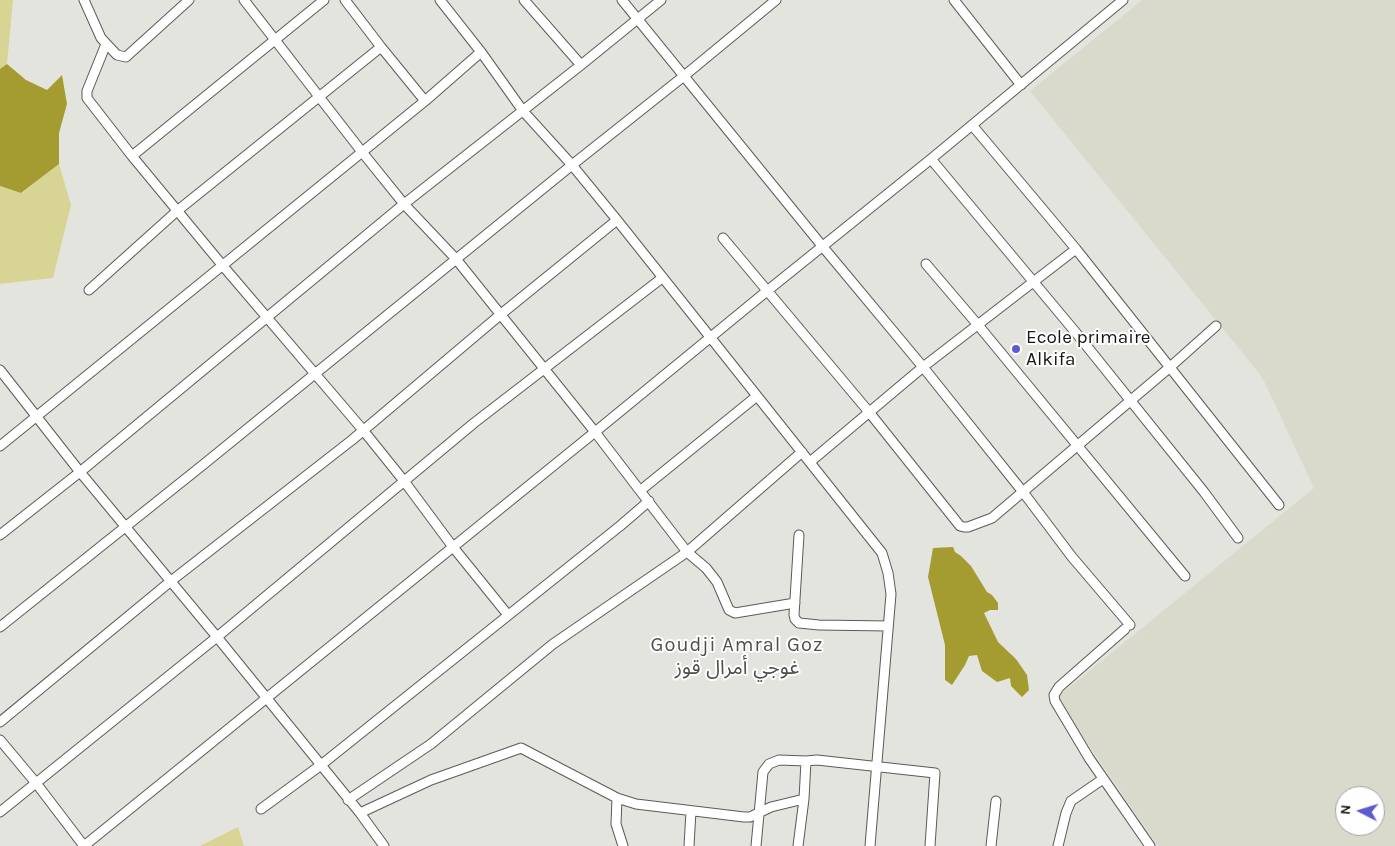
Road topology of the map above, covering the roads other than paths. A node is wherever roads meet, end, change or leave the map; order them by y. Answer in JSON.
{"nodes":[{"id":1,"x":84,"y":0,"type":"edge"},
{"id":2,"x":189,"y":0,"type":"edge"},
{"id":3,"x":244,"y":0,"type":"edge"},
{"id":4,"x":324,"y":0,"type":"edge"},
{"id":5,"x":345,"y":0,"type":"edge"},
{"id":6,"x":440,"y":0,"type":"edge"},
{"id":7,"x":524,"y":0,"type":"edge"},
{"id":8,"x":622,"y":0,"type":"edge"},
{"id":9,"x":661,"y":0,"type":"edge"},
{"id":10,"x":776,"y":0,"type":"edge"},
{"id":11,"x":954,"y":0,"type":"edge"},
{"id":12,"x":1123,"y":0,"type":"edge"},
{"id":13,"x":638,"y":19,"type":"junction"},
{"id":14,"x":276,"y":41,"type":"junction"},
{"id":15,"x":106,"y":44,"type":"junction"},
{"id":16,"x":381,"y":47,"type":"junction"},
{"id":17,"x":481,"y":52,"type":"junction"},
{"id":18,"x":581,"y":65,"type":"junction"},
{"id":19,"x":684,"y":76,"type":"junction"},
{"id":20,"x":1021,"y":85,"type":"junction"},
{"id":21,"x":319,"y":98,"type":"junction"},
{"id":22,"x":425,"y":101,"type":"junction"},
{"id":23,"x":523,"y":111,"type":"junction"},
{"id":24,"x":972,"y":125,"type":"junction"},
{"id":25,"x":362,"y":152,"type":"junction"},
{"id":26,"x":132,"y":156,"type":"junction"},
{"id":27,"x":931,"y":159,"type":"junction"},
{"id":28,"x":572,"y":165,"type":"junction"},
{"id":29,"x":404,"y":204,"type":"junction"},
{"id":30,"x":178,"y":211,"type":"junction"},
{"id":31,"x":617,"y":220,"type":"junction"},
{"id":32,"x":723,"y":238,"type":"dead end"},
{"id":33,"x":823,"y":247,"type":"junction"},
{"id":34,"x":1076,"y":249,"type":"junction"},
{"id":35,"x":456,"y":259,"type":"junction"},
{"id":36,"x":926,"y":264,"type":"dead end"},
{"id":37,"x":223,"y":266,"type":"junction"},
{"id":38,"x":662,"y":278,"type":"junction"},
{"id":39,"x":1034,"y":282,"type":"junction"},
{"id":40,"x":89,"y":290,"type":"dead end"},
{"id":41,"x":767,"y":291,"type":"junction"},
{"id":42,"x":500,"y":315,"type":"junction"},
{"id":43,"x":267,"y":318,"type":"junction"},
{"id":44,"x":978,"y":325,"type":"junction"},
{"id":45,"x":1216,"y":326,"type":"dead end"},
{"id":46,"x":711,"y":337,"type":"junction"},
{"id":47,"x":923,"y":367,"type":"junction"},
{"id":48,"x":1170,"y":368,"type":"junction"},
{"id":49,"x":544,"y":369,"type":"junction"},
{"id":50,"x":0,"y":370,"type":"edge"},
{"id":51,"x":316,"y":374,"type":"junction"},
{"id":52,"x":757,"y":396,"type":"junction"},
{"id":53,"x":1130,"y":401,"type":"junction"},
{"id":54,"x":869,"y":412,"type":"junction"},
{"id":55,"x":35,"y":416,"type":"junction"},
{"id":56,"x":363,"y":430,"type":"junction"},
{"id":57,"x":595,"y":432,"type":"junction"},
{"id":58,"x":0,"y":446,"type":"edge"},
{"id":59,"x":1077,"y":446,"type":"junction"},
{"id":60,"x":802,"y":452,"type":"junction"},
{"id":61,"x":810,"y":462,"type":"junction"},
{"id":62,"x":80,"y":472,"type":"junction"},
{"id":63,"x":404,"y":481,"type":"junction"},
{"id":64,"x":641,"y":490,"type":"junction"},
{"id":65,"x":1023,"y":492,"type":"junction"},
{"id":66,"x":649,"y":501,"type":"junction"},
{"id":67,"x":1279,"y":505,"type":"dead end"},
{"id":68,"x":126,"y":526,"type":"junction"},
{"id":69,"x":0,"y":535,"type":"edge"},
{"id":70,"x":798,"y":535,"type":"dead end"},
{"id":71,"x":1238,"y":538,"type":"dead end"},
{"id":72,"x":453,"y":547,"type":"junction"},
{"id":73,"x":687,"y":552,"type":"junction"},
{"id":74,"x":1185,"y":576,"type":"dead end"},
{"id":75,"x":172,"y":581,"type":"junction"},
{"id":76,"x":795,"y":602,"type":"junction"},
{"id":77,"x":508,"y":615,"type":"junction"},
{"id":78,"x":888,"y":626,"type":"junction"},
{"id":79,"x":0,"y":627,"type":"edge"},
{"id":80,"x":217,"y":637,"type":"junction"},
{"id":81,"x":266,"y":699,"type":"junction"},
{"id":82,"x":0,"y":722,"type":"edge"},
{"id":83,"x":0,"y":740,"type":"edge"},
{"id":84,"x":806,"y":761,"type":"junction"},
{"id":85,"x":321,"y":765,"type":"junction"},
{"id":86,"x":877,"y":766,"type":"junction"},
{"id":87,"x":1103,"y":778,"type":"junction"},
{"id":88,"x":36,"y":783,"type":"junction"},
{"id":89,"x":617,"y":798,"type":"junction"},
{"id":90,"x":804,"y":799,"type":"junction"},
{"id":91,"x":348,"y":800,"type":"junction"},
{"id":92,"x":996,"y":801,"type":"dead end"},
{"id":93,"x":261,"y":809,"type":"dead end"},
{"id":94,"x":691,"y":811,"type":"junction"},
{"id":95,"x":0,"y":812,"type":"edge"},
{"id":96,"x":360,"y":813,"type":"junction"},
{"id":97,"x":758,"y":814,"type":"junction"},
{"id":98,"x":84,"y":846,"type":"edge"},
{"id":99,"x":384,"y":846,"type":"edge"},
{"id":100,"x":623,"y":846,"type":"edge"},
{"id":101,"x":688,"y":846,"type":"edge"},
{"id":102,"x":756,"y":846,"type":"edge"},
{"id":103,"x":798,"y":846,"type":"edge"},
{"id":104,"x":870,"y":846,"type":"edge"},
{"id":105,"x":930,"y":846,"type":"edge"},
{"id":106,"x":991,"y":846,"type":"edge"},
{"id":107,"x":1058,"y":846,"type":"edge"},
{"id":108,"x":1150,"y":846,"type":"edge"}],
"edges":[{"from":1,"to":15,"type":"street"},
{"from":2,"to":15,"type":"street"},
{"from":3,"to":14,"type":"street"},
{"from":4,"to":14,"type":"street"},
{"from":5,"to":16,"type":"street"},
{"from":6,"to":17,"type":"street"},
{"from":7,"to":18,"type":"street"},
{"from":8,"to":13,"type":"street"},
{"from":9,"to":13,"type":"street"},
{"from":10,"to":19,"type":"street"},
{"from":11,"to":20,"type":"street"},
{"from":12,"to":20,"type":"street"},
{"from":13,"to":18,"type":"street"},
{"from":13,"to":19,"type":"street"},
{"from":14,"to":21,"type":"street"},
{"from":14,"to":26,"type":"street"},
{"from":15,"to":26,"type":"street"},
{"from":16,"to":21,"type":"street"},
{"from":16,"to":22,"type":"street"},
{"from":17,"to":22,"type":"street"},
{"from":17,"to":23,"type":"street"},
{"from":18,"to":23,"type":"street"},
{"from":19,"to":28,"type":"street"},
{"from":19,"to":33,"type":"street"},
{"from":20,"to":24,"type":"street"},
{"from":21,"to":25,"type":"street"},
{"from":21,"to":30,"type":"street"},
{"from":22,"to":25,"type":"street"},
{"from":23,"to":28,"type":"street"},
{"from":23,"to":29,"type":"street"},
{"from":24,"to":27,"type":"street"},
{"from":24,"to":34,"type":"street"},
{"from":25,"to":29,"type":"street"},
{"from":25,"to":37,"type":"street"},
{"from":26,"to":30,"type":"street"},
{"from":27,"to":33,"type":"street"},
{"from":27,"to":39,"type":"street"},
{"from":28,"to":31,"type":"street"},
{"from":28,"to":35,"type":"street"},
{"from":29,"to":35,"type":"street"},
{"from":29,"to":43,"type":"street"},
{"from":30,"to":37,"type":"street"},
{"from":30,"to":40,"type":"street"},
{"from":31,"to":38,"type":"street"},
{"from":31,"to":42,"type":"street"},
{"from":32,"to":41,"type":"street"},
{"from":33,"to":41,"type":"street"},
{"from":33,"to":47,"type":"street"},
{"from":34,"to":39,"type":"street"},
{"from":34,"to":48,"type":"street"},
{"from":35,"to":42,"type":"street"},
{"from":35,"to":51,"type":"street"},
{"from":36,"to":44,"type":"street"},
{"from":37,"to":43,"type":"street"},
{"from":37,"to":55,"type":"street"},
{"from":38,"to":46,"type":"street"},
{"from":38,"to":49,"type":"street"},
{"from":39,"to":44,"type":"street"},
{"from":39,"to":53,"type":"street"},
{"from":41,"to":46,"type":"street"},
{"from":41,"to":54,"type":"street"},
{"from":42,"to":49,"type":"street"},
{"from":42,"to":56,"type":"street"},
{"from":43,"to":51,"type":"street"},
{"from":43,"to":62,"type":"street"},
{"from":44,"to":47,"type":"street"},
{"from":44,"to":59,"type":"street"},
{"from":45,"to":48,"type":"street"},
{"from":46,"to":52,"type":"street"},
{"from":46,"to":57,"type":"street"},
{"from":47,"to":54,"type":"street"},
{"from":47,"to":65,"type":"street"},
{"from":48,"to":53,"type":"street"},
{"from":48,"to":67,"type":"street"},
{"from":49,"to":57,"type":"street"},
{"from":49,"to":63,"type":"street"},
{"from":50,"to":55,"type":"street"},
{"from":51,"to":56,"type":"street"},
{"from":51,"to":68,"type":"street"},
{"from":52,"to":60,"type":"street"},
{"from":52,"to":64,"type":"street"},
{"from":53,"to":59,"type":"street"},
{"from":53,"to":71,"type":"street"},
{"from":54,"to":61,"type":"street"},
{"from":54,"to":65,"type":"street"},
{"from":55,"to":58,"type":"street"},
{"from":55,"to":62,"type":"street"},
{"from":56,"to":63,"type":"street"},
{"from":56,"to":75,"type":"street"},
{"from":57,"to":64,"type":"street"},
{"from":57,"to":72,"type":"street"},
{"from":59,"to":65,"type":"street"},
{"from":59,"to":74,"type":"street"},
{"from":60,"to":61,"type":"street"},
{"from":60,"to":73,"type":"street"},
{"from":61,"to":78,"type":"street"},
{"from":62,"to":68,"type":"street"},
{"from":62,"to":69,"type":"street"},
{"from":63,"to":72,"type":"street"},
{"from":63,"to":80,"type":"street"},
{"from":64,"to":66,"type":"street"},
{"from":65,"to":87,"type":"street"},
{"from":66,"to":73,"type":"street"},
{"from":66,"to":77,"type":"street"},
{"from":68,"to":75,"type":"street"},
{"from":68,"to":79,"type":"street"},
{"from":70,"to":76,"type":"street"},
{"from":72,"to":77,"type":"street"},
{"from":72,"to":81,"type":"street"},
{"from":73,"to":76,"type":"street"},
{"from":73,"to":91,"type":"street"},
{"from":75,"to":80,"type":"street"},
{"from":75,"to":82,"type":"street"},
{"from":76,"to":78,"type":"street"},
{"from":77,"to":85,"type":"street"},
{"from":78,"to":86,"type":"street"},
{"from":80,"to":81,"type":"street"},
{"from":80,"to":88,"type":"street"},
{"from":81,"to":85,"type":"street"},
{"from":81,"to":98,"type":"street"},
{"from":83,"to":88,"type":"street"},
{"from":84,"to":86,"type":"street"},
{"from":84,"to":90,"type":"street"},
{"from":84,"to":97,"type":"street"},
{"from":85,"to":91,"type":"street"},
{"from":85,"to":93,"type":"street"},
{"from":86,"to":104,"type":"street"},
{"from":86,"to":105,"type":"street"},
{"from":87,"to":107,"type":"street"},
{"from":87,"to":108,"type":"street"},
{"from":88,"to":95,"type":"street"},
{"from":88,"to":98,"type":"street"},
{"from":89,"to":94,"type":"street"},
{"from":89,"to":96,"type":"street"},
{"from":89,"to":100,"type":"street"},
{"from":90,"to":97,"type":"street"},
{"from":90,"to":103,"type":"street"},
{"from":91,"to":96,"type":"street"},
{"from":92,"to":106,"type":"street"},
{"from":94,"to":97,"type":"street"},
{"from":94,"to":101,"type":"street"},
{"from":96,"to":99,"type":"street"},
{"from":97,"to":102,"type":"street"}]}
